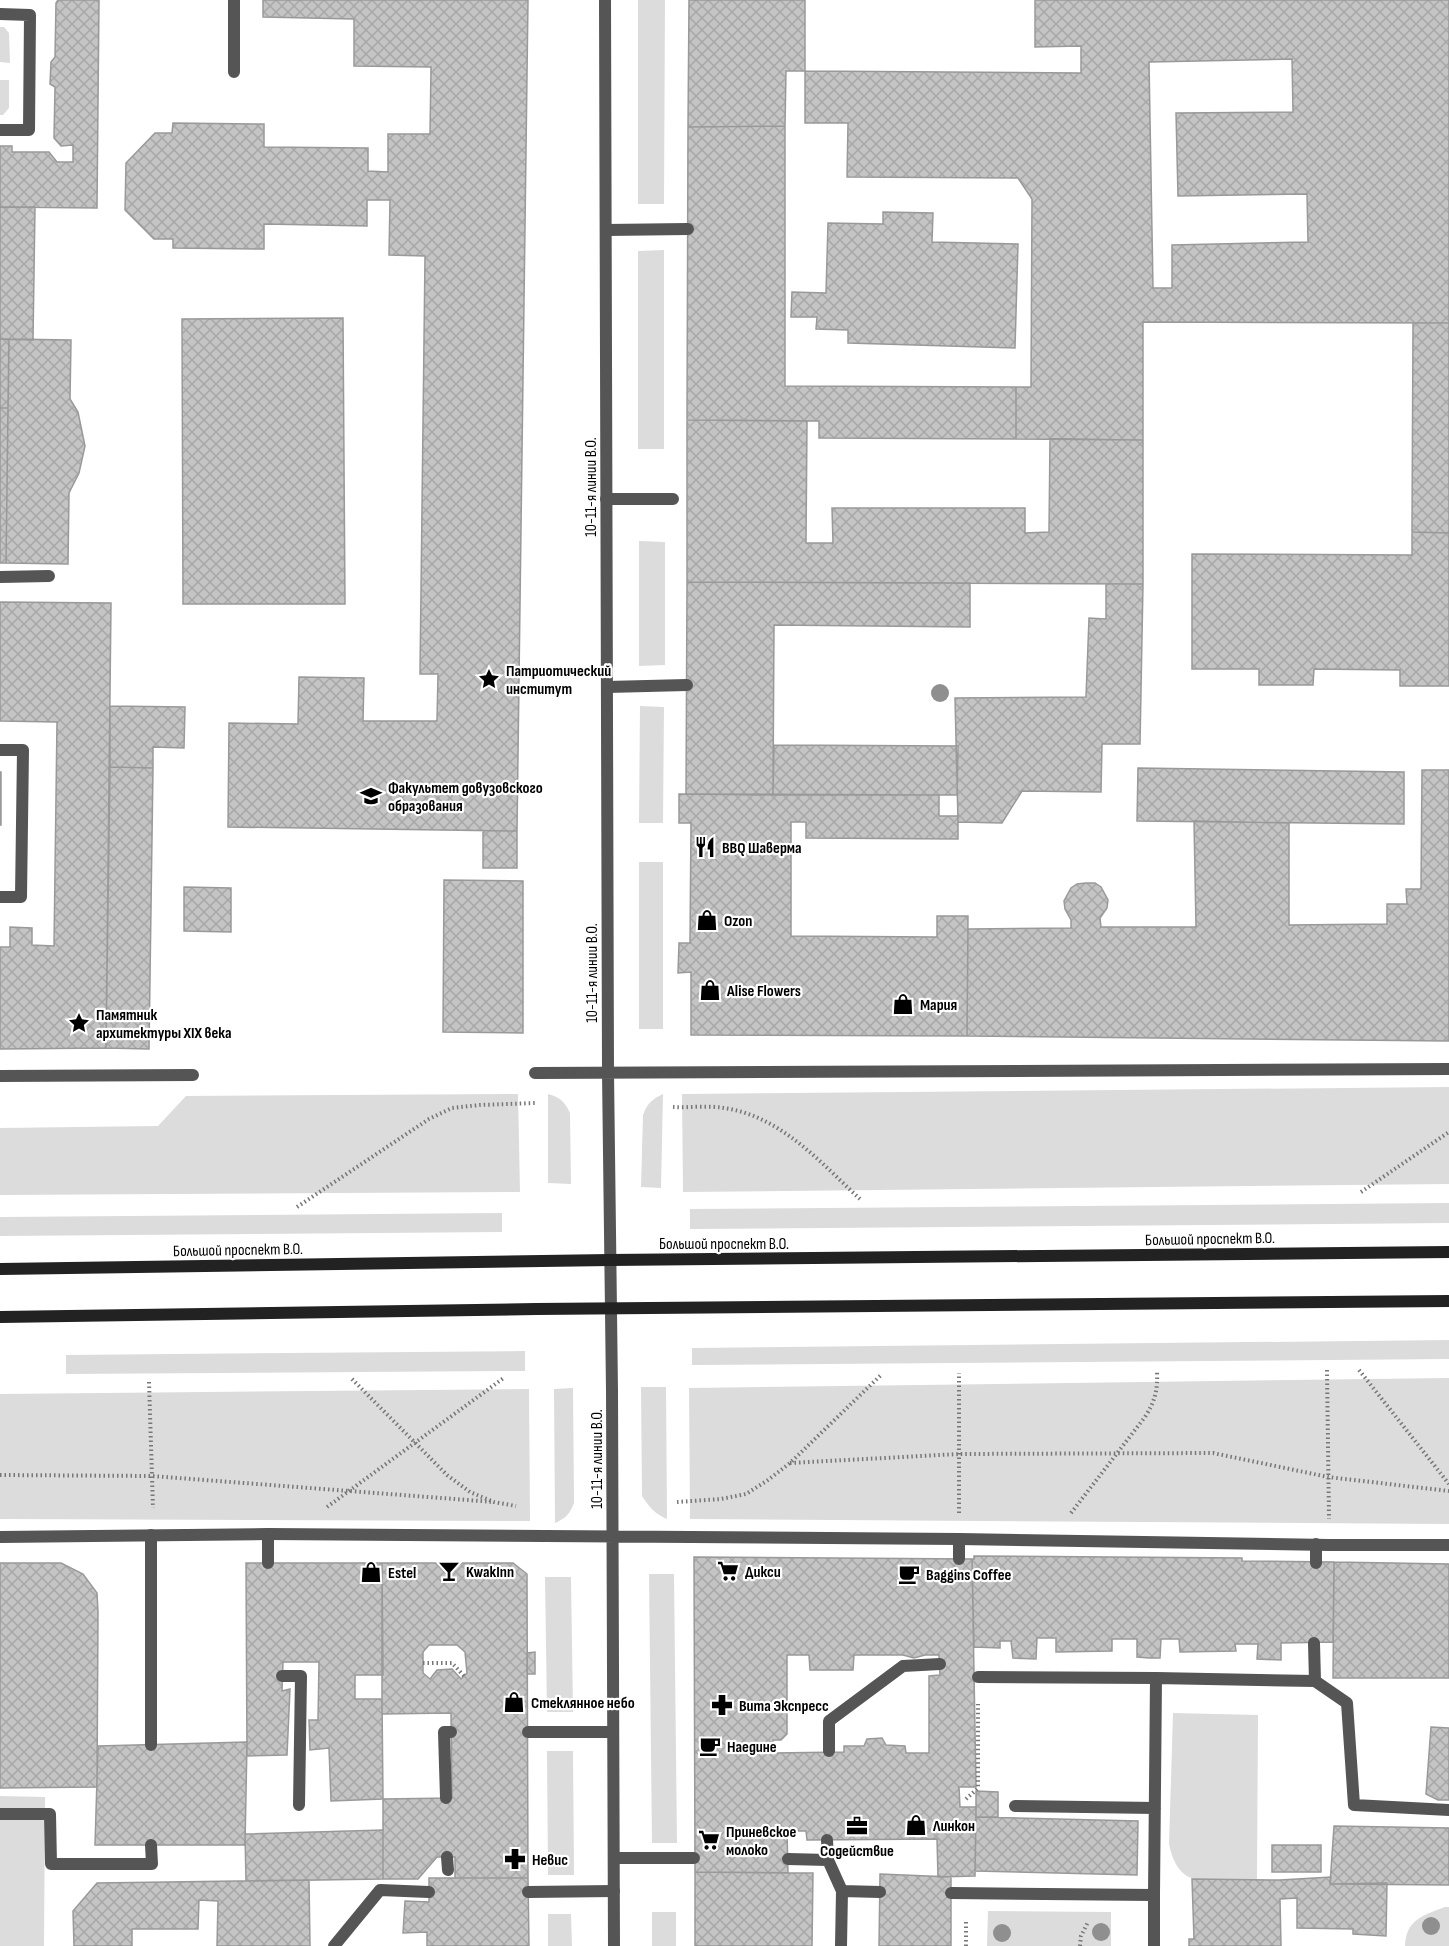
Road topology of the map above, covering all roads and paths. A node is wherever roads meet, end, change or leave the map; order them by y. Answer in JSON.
{"nodes":[{"id":1,"x":234,"y":0,"type":"edge"},
{"id":2,"x":605,"y":0,"type":"edge"},
{"id":3,"x":0,"y":14,"type":"edge"},
{"id":4,"x":234,"y":72,"type":"dead end"},
{"id":5,"x":0,"y":130,"type":"edge"},
{"id":6,"x":688,"y":229,"type":"dead end"},
{"id":7,"x":606,"y":230,"type":"junction"},
{"id":8,"x":606,"y":499,"type":"junction"},
{"id":9,"x":673,"y":499,"type":"dead end"},
{"id":10,"x":49,"y":576,"type":"dead end"},
{"id":11,"x":0,"y":577,"type":"edge"},
{"id":12,"x":687,"y":685,"type":"dead end"},
{"id":13,"x":607,"y":687,"type":"junction"},
{"id":14,"x":0,"y":750,"type":"edge"},
{"id":15,"x":0,"y":897,"type":"edge"},
{"id":16,"x":1449,"y":1069,"type":"edge"},
{"id":17,"x":535,"y":1073,"type":"dead end"},
{"id":18,"x":608,"y":1073,"type":"junction"},
{"id":19,"x":193,"y":1075,"type":"dead end"},
{"id":20,"x":0,"y":1076,"type":"edge"},
{"id":21,"x":536,"y":1103,"type":"dead end"},
{"id":22,"x":673,"y":1107,"type":"dead end"},
{"id":23,"x":1449,"y":1132,"type":"edge"},
{"id":24,"x":1361,"y":1192,"type":"dead end"},
{"id":25,"x":861,"y":1200,"type":"dead end"},
{"id":26,"x":297,"y":1206,"type":"dead end"},
{"id":27,"x":1449,"y":1252,"type":"edge"},
{"id":28,"x":610,"y":1260,"type":"junction"},
{"id":29,"x":0,"y":1269,"type":"edge"},
{"id":30,"x":1449,"y":1301,"type":"edge"},
{"id":31,"x":610,"y":1308,"type":"junction"},
{"id":32,"x":0,"y":1317,"type":"edge"},
{"id":33,"x":1327,"y":1370,"type":"dead end"},
{"id":34,"x":1359,"y":1370,"type":"dead end"},
{"id":35,"x":1157,"y":1371,"type":"dead end"},
{"id":36,"x":959,"y":1373,"type":"dead end"},
{"id":37,"x":882,"y":1374,"type":"dead end"},
{"id":38,"x":505,"y":1377,"type":"dead end"},
{"id":39,"x":352,"y":1379,"type":"dead end"},
{"id":40,"x":149,"y":1382,"type":"dead end"},
{"id":41,"x":414,"y":1442,"type":"junction"},
{"id":42,"x":1117,"y":1453,"type":"junction"},
{"id":43,"x":959,"y":1454,"type":"junction"},
{"id":44,"x":790,"y":1463,"type":"junction"},
{"id":45,"x":0,"y":1475,"type":"edge"},
{"id":46,"x":152,"y":1476,"type":"junction"},
{"id":47,"x":1328,"y":1477,"type":"junction"},
{"id":48,"x":1449,"y":1484,"type":"edge"},
{"id":49,"x":348,"y":1491,"type":"junction"},
{"id":50,"x":1449,"y":1491,"type":"edge"},
{"id":51,"x":494,"y":1502,"type":"junction"},
{"id":52,"x":677,"y":1502,"type":"dead end"},
{"id":53,"x":527,"y":1507,"type":"dead end"},
{"id":54,"x":324,"y":1509,"type":"dead end"},
{"id":55,"x":1065,"y":1522,"type":"dead end"},
{"id":56,"x":268,"y":1534,"type":"junction"},
{"id":57,"x":151,"y":1535,"type":"junction"},
{"id":58,"x":613,"y":1537,"type":"junction"},
{"id":59,"x":0,"y":1538,"type":"edge"},
{"id":60,"x":959,"y":1539,"type":"junction"},
{"id":61,"x":1316,"y":1544,"type":"junction"},
{"id":62,"x":1329,"y":1545,"type":"junction"},
{"id":63,"x":1449,"y":1545,"type":"edge"},
{"id":64,"x":959,"y":1559,"type":"dead end"},
{"id":65,"x":268,"y":1563,"type":"dead end"},
{"id":66,"x":1316,"y":1563,"type":"dead end"},
{"id":67,"x":1314,"y":1643,"type":"dead end"},
{"id":68,"x":423,"y":1663,"type":"dead end"},
{"id":69,"x":940,"y":1664,"type":"dead end"},
{"id":70,"x":282,"y":1676,"type":"dead end"},
{"id":71,"x":464,"y":1676,"type":"dead end"},
{"id":72,"x":978,"y":1677,"type":"joint"},
{"id":73,"x":1156,"y":1678,"type":"junction"},
{"id":74,"x":1315,"y":1681,"type":"junction"},
{"id":75,"x":451,"y":1732,"type":"dead end"},
{"id":76,"x":528,"y":1732,"type":"dead end"},
{"id":77,"x":613,"y":1732,"type":"junction"},
{"id":78,"x":151,"y":1745,"type":"dead end"},
{"id":79,"x":829,"y":1751,"type":"dead end"},
{"id":80,"x":446,"y":1798,"type":"dead end"},
{"id":81,"x":966,"y":1799,"type":"dead end"},
{"id":82,"x":299,"y":1805,"type":"dead end"},
{"id":83,"x":1014,"y":1806,"type":"dead end"},
{"id":84,"x":1155,"y":1808,"type":"junction"},
{"id":85,"x":1449,"y":1810,"type":"edge"},
{"id":86,"x":0,"y":1814,"type":"edge"},
{"id":87,"x":827,"y":1840,"type":"dead end"},
{"id":88,"x":151,"y":1845,"type":"dead end"},
{"id":89,"x":614,"y":1858,"type":"junction"},
{"id":90,"x":694,"y":1858,"type":"dead end"},
{"id":91,"x":788,"y":1859,"type":"dead end"},
{"id":92,"x":828,"y":1860,"type":"junction"},
{"id":93,"x":614,"y":1891,"type":"junction"},
{"id":94,"x":842,"y":1891,"type":"junction"},
{"id":95,"x":429,"y":1892,"type":"dead end"},
{"id":96,"x":528,"y":1892,"type":"dead end"},
{"id":97,"x":880,"y":1892,"type":"dead end"},
{"id":98,"x":951,"y":1893,"type":"dead end"},
{"id":99,"x":1154,"y":1895,"type":"junction"},
{"id":100,"x":334,"y":1946,"type":"edge"},
{"id":101,"x":614,"y":1946,"type":"edge"},
{"id":102,"x":841,"y":1946,"type":"edge"},
{"id":103,"x":1154,"y":1946,"type":"edge"}],
"edges":[{"from":1,"to":4,"type":"street"},
{"from":2,"to":7,"type":"street","name":"10-11-я линии В.О."},
{"from":3,"to":5,"type":"street"},
{"from":6,"to":7,"type":"street"},
{"from":7,"to":8,"type":"street","name":"10-11-я линии В.О."},
{"from":8,"to":9,"type":"street"},
{"from":8,"to":13,"type":"street","name":"10-11-я линии В.О."},
{"from":10,"to":11,"type":"street"},
{"from":12,"to":13,"type":"street"},
{"from":13,"to":18,"type":"street","name":"10-11-я линии В.О."},
{"from":14,"to":15,"type":"street"},
{"from":16,"to":18,"type":"street"},
{"from":17,"to":18,"type":"street"},
{"from":18,"to":28,"type":"street","name":"10-11-я линии В.О."},
{"from":19,"to":20,"type":"street"},
{"from":21,"to":26,"type":"path"},
{"from":22,"to":25,"type":"path"},
{"from":23,"to":24,"type":"path"},
{"from":27,"to":28,"type":"main road","name":"Большой проспект В.О."},
{"from":28,"to":29,"type":"main road","name":"Большой проспект В.О."},
{"from":28,"to":31,"type":"street","name":"10-11-я линии В.О."},
{"from":30,"to":31,"type":"main road"},
{"from":31,"to":32,"type":"main road"},
{"from":31,"to":58,"type":"street","name":"10-11-я линии В.О."},
{"from":33,"to":47,"type":"path"},
{"from":34,"to":48,"type":"path"},
{"from":35,"to":42,"type":"path"},
{"from":36,"to":43,"type":"path"},
{"from":37,"to":44,"type":"path"},
{"from":38,"to":41,"type":"path"},
{"from":39,"to":41,"type":"path"},
{"from":40,"to":46,"type":"path"},
{"from":41,"to":49,"type":"path"},
{"from":41,"to":51,"type":"path"},
{"from":42,"to":43,"type":"path"},
{"from":42,"to":47,"type":"path"},
{"from":42,"to":55,"type":"path"},
{"from":43,"to":44,"type":"path"},
{"from":43,"to":60,"type":"path"},
{"from":44,"to":52,"type":"path"},
{"from":45,"to":46,"type":"path"},
{"from":46,"to":49,"type":"path"},
{"from":46,"to":57,"type":"path"},
{"from":47,"to":50,"type":"path"},
{"from":47,"to":62,"type":"path"},
{"from":49,"to":51,"type":"path"},
{"from":49,"to":54,"type":"path"},
{"from":51,"to":53,"type":"path"},
{"from":56,"to":57,"type":"street"},
{"from":56,"to":58,"type":"street"},
{"from":56,"to":65,"type":"street"},
{"from":57,"to":59,"type":"street"},
{"from":57,"to":78,"type":"street"},
{"from":58,"to":60,"type":"street"},
{"from":58,"to":77,"type":"street","name":"10-11-я линии В.О."},
{"from":60,"to":61,"type":"street"},
{"from":60,"to":64,"type":"street"},
{"from":61,"to":62,"type":"street"},
{"from":61,"to":66,"type":"street"},
{"from":62,"to":63,"type":"street"},
{"from":67,"to":74,"type":"street"},
{"from":68,"to":71,"type":"path"},
{"from":69,"to":79,"type":"street"},
{"from":70,"to":82,"type":"street"},
{"from":72,"to":73,"type":"street"},
{"from":72,"to":81,"type":"path"},
{"from":73,"to":74,"type":"street"},
{"from":73,"to":84,"type":"street"},
{"from":74,"to":85,"type":"street"},
{"from":75,"to":80,"type":"street"},
{"from":76,"to":77,"type":"street"},
{"from":77,"to":89,"type":"street","name":"10-11-я линии В.О."},
{"from":83,"to":84,"type":"street"},
{"from":84,"to":99,"type":"street"},
{"from":86,"to":88,"type":"street"},
{"from":87,"to":92,"type":"street"},
{"from":89,"to":90,"type":"street"},
{"from":89,"to":93,"type":"street","name":"10-11-я линии В.О."},
{"from":91,"to":92,"type":"street"},
{"from":92,"to":94,"type":"street"},
{"from":93,"to":96,"type":"street"},
{"from":93,"to":101,"type":"street","name":"10-11-я линии В.О."},
{"from":94,"to":97,"type":"street"},
{"from":94,"to":102,"type":"street"},
{"from":95,"to":100,"type":"street"},
{"from":98,"to":99,"type":"street"},
{"from":99,"to":103,"type":"street"}]}
